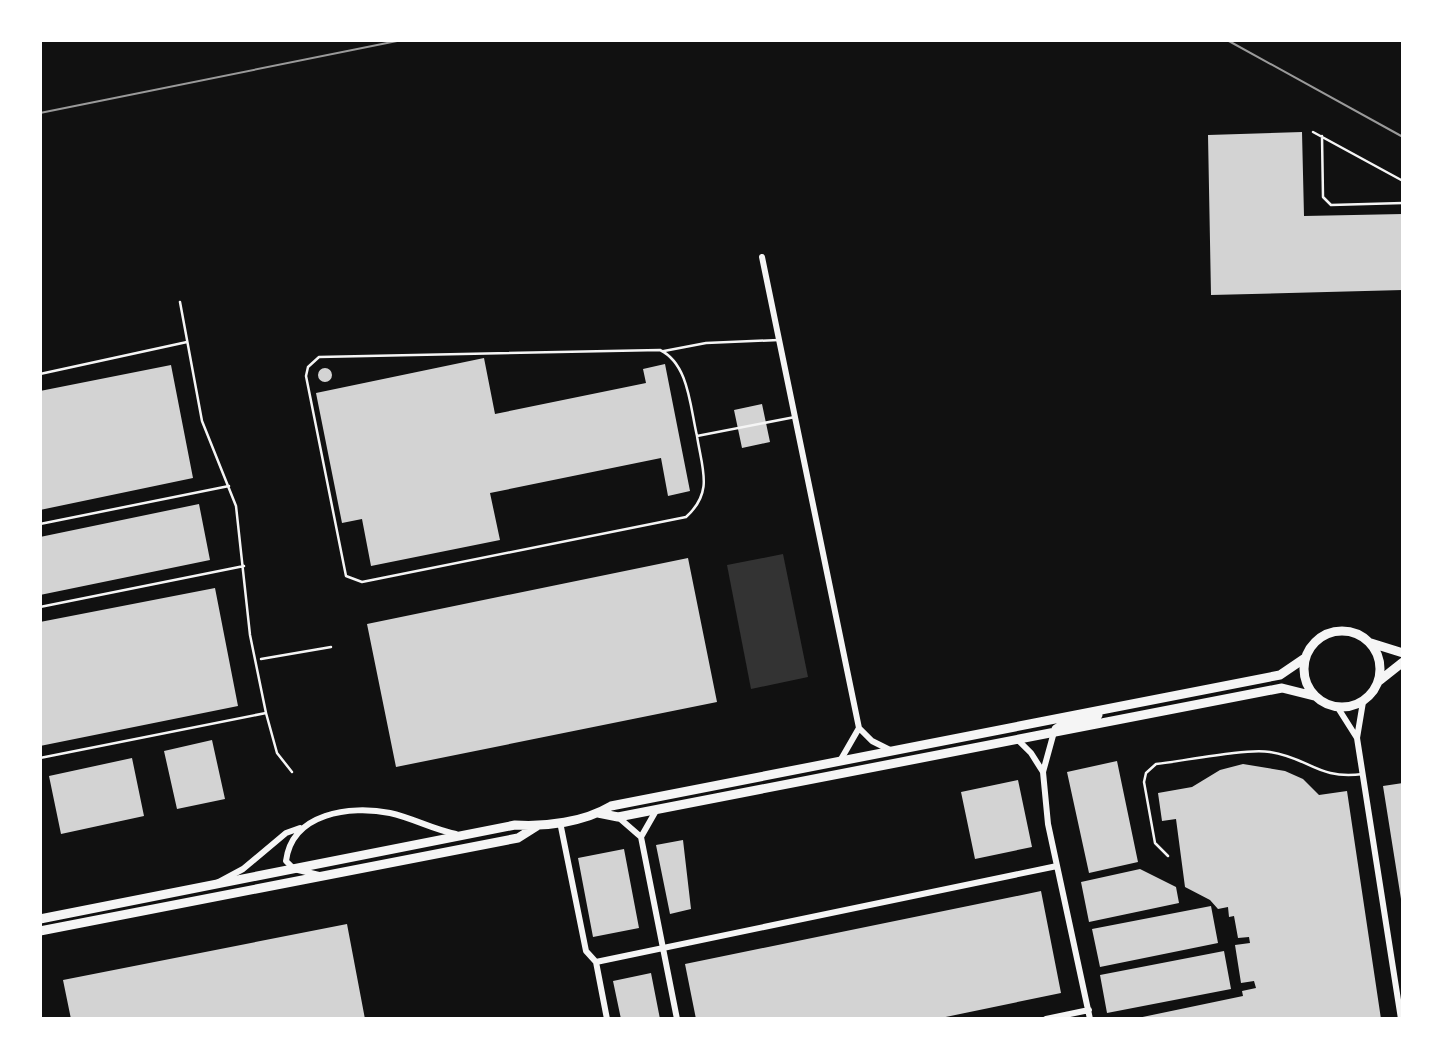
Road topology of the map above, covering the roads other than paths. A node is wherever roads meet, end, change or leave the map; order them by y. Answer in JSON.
{"nodes":[{"id":1,"x":1313,"y":132,"type":"dead end"},
{"id":2,"x":1322,"y":136,"type":"junction"},
{"id":3,"x":1403,"y":181,"type":"edge"},
{"id":4,"x":1403,"y":203,"type":"edge"},
{"id":5,"x":762,"y":257,"type":"dead end"},
{"id":6,"x":180,"y":302,"type":"dead end"},
{"id":7,"x":779,"y":340,"type":"junction"},
{"id":8,"x":188,"y":341,"type":"junction"},
{"id":9,"x":662,"y":351,"type":"junction"},
{"id":10,"x":40,"y":374,"type":"edge"},
{"id":11,"x":795,"y":417,"type":"junction"},
{"id":12,"x":697,"y":436,"type":"junction"},
{"id":13,"x":229,"y":486,"type":"junction"},
{"id":14,"x":40,"y":524,"type":"edge"},
{"id":15,"x":244,"y":566,"type":"junction"},
{"id":16,"x":40,"y":607,"type":"edge"},
{"id":17,"x":1371,"y":643,"type":"junction"},
{"id":18,"x":1403,"y":653,"type":"edge"},
{"id":19,"x":1306,"y":658,"type":"junction"},
{"id":20,"x":1403,"y":662,"type":"edge"},
{"id":21,"x":1380,"y":681,"type":"junction"},
{"id":22,"x":1314,"y":696,"type":"junction"},
{"id":23,"x":1154,"y":700,"type":"junction"},
{"id":24,"x":1363,"y":702,"type":"junction"},
{"id":25,"x":1338,"y":708,"type":"junction"},
{"id":26,"x":266,"y":713,"type":"junction"},
{"id":27,"x":859,"y":728,"type":"junction"},
{"id":28,"x":1054,"y":732,"type":"junction"},
{"id":29,"x":1017,"y":738,"type":"junction"},
{"id":30,"x":1357,"y":738,"type":"junction"},
{"id":31,"x":890,"y":751,"type":"junction"},
{"id":32,"x":40,"y":758,"type":"edge"},
{"id":33,"x":840,"y":761,"type":"junction"},
{"id":34,"x":292,"y":772,"type":"dead end"},
{"id":35,"x":1042,"y":772,"type":"junction"},
{"id":36,"x":1363,"y":774,"type":"junction"},
{"id":37,"x":657,"y":809,"type":"junction"},
{"id":38,"x":598,"y":813,"type":"junction"},
{"id":39,"x":618,"y":817,"type":"junction"},
{"id":40,"x":560,"y":822,"type":"junction"},
{"id":41,"x":305,"y":826,"type":"junction"},
{"id":42,"x":537,"y":826,"type":"junction"},
{"id":43,"x":462,"y":835,"type":"junction"},
{"id":44,"x":641,"y":837,"type":"junction"},
{"id":45,"x":1168,"y":856,"type":"dead end"},
{"id":46,"x":1057,"y":866,"type":"junction"},
{"id":47,"x":294,"y":869,"type":"junction"},
{"id":48,"x":319,"y":876,"type":"junction"},
{"id":49,"x":216,"y":884,"type":"junction"},
{"id":50,"x":40,"y":919,"type":"edge"},
{"id":51,"x":40,"y":931,"type":"edge"},
{"id":52,"x":662,"y":947,"type":"junction"},
{"id":53,"x":596,"y":962,"type":"junction"},
{"id":54,"x":1088,"y":1010,"type":"junction"},
{"id":55,"x":607,"y":1019,"type":"edge"},
{"id":56,"x":677,"y":1019,"type":"edge"},
{"id":57,"x":1046,"y":1019,"type":"edge"},
{"id":58,"x":1090,"y":1019,"type":"edge"},
{"id":59,"x":1401,"y":1019,"type":"edge"}],
"edges":[{"from":1,"to":2,"type":"lane"},
{"from":2,"to":3,"type":"lane"},
{"from":2,"to":4,"type":"lane"},
{"from":5,"to":7,"type":"street"},
{"from":6,"to":8,"type":"lane"},
{"from":7,"to":9,"type":"lane"},
{"from":7,"to":11,"type":"street"},
{"from":8,"to":10,"type":"lane"},
{"from":8,"to":13,"type":"lane"},
{"from":9,"to":12,"type":"lane"},
{"from":9,"to":12,"type":"lane"},
{"from":11,"to":12,"type":"lane"},
{"from":11,"to":27,"type":"street"},
{"from":13,"to":14,"type":"lane"},
{"from":13,"to":15,"type":"lane"},
{"from":15,"to":16,"type":"lane"},
{"from":15,"to":26,"type":"lane"},
{"from":17,"to":18,"type":"main road"},
{"from":17,"to":19,"type":"main road"},
{"from":17,"to":21,"type":"main road"},
{"from":19,"to":22,"type":"main road"},
{"from":19,"to":23,"type":"main road"},
{"from":20,"to":21,"type":"main road"},
{"from":21,"to":24,"type":"main road"},
{"from":22,"to":25,"type":"main road"},
{"from":22,"to":28,"type":"main road"},
{"from":23,"to":28,"type":"main road"},
{"from":23,"to":31,"type":"main road"},
{"from":24,"to":25,"type":"main road"},
{"from":24,"to":30,"type":"street"},
{"from":25,"to":30,"type":"street"},
{"from":26,"to":32,"type":"lane"},
{"from":26,"to":34,"type":"lane"},
{"from":27,"to":31,"type":"street"},
{"from":27,"to":33,"type":"street"},
{"from":28,"to":29,"type":"main road"},
{"from":28,"to":35,"type":"street"},
{"from":29,"to":35,"type":"street"},
{"from":29,"to":37,"type":"main road"},
{"from":30,"to":36,"type":"street"},
{"from":31,"to":33,"type":"main road"},
{"from":33,"to":38,"type":"main road"},
{"from":35,"to":46,"type":"street"},
{"from":36,"to":45,"type":"lane"},
{"from":36,"to":59,"type":"street"},
{"from":37,"to":39,"type":"main road"},
{"from":37,"to":44,"type":"street"},
{"from":38,"to":39,"type":"main road"},
{"from":38,"to":40,"type":"main road"},
{"from":39,"to":44,"type":"street"},
{"from":40,"to":42,"type":"main road"},
{"from":40,"to":53,"type":"street"},
{"from":41,"to":43,"type":"street"},
{"from":41,"to":47,"type":"street"},
{"from":41,"to":49,"type":"street"},
{"from":42,"to":43,"type":"main road"},
{"from":42,"to":48,"type":"main road"},
{"from":43,"to":47,"type":"main road"},
{"from":44,"to":52,"type":"street"},
{"from":46,"to":52,"type":"street"},
{"from":46,"to":54,"type":"street"},
{"from":47,"to":48,"type":"street"},
{"from":47,"to":49,"type":"main road"},
{"from":48,"to":51,"type":"main road"},
{"from":49,"to":50,"type":"main road"},
{"from":52,"to":53,"type":"street"},
{"from":52,"to":56,"type":"street"},
{"from":53,"to":55,"type":"street"},
{"from":54,"to":57,"type":"street"},
{"from":54,"to":58,"type":"street"}]}
